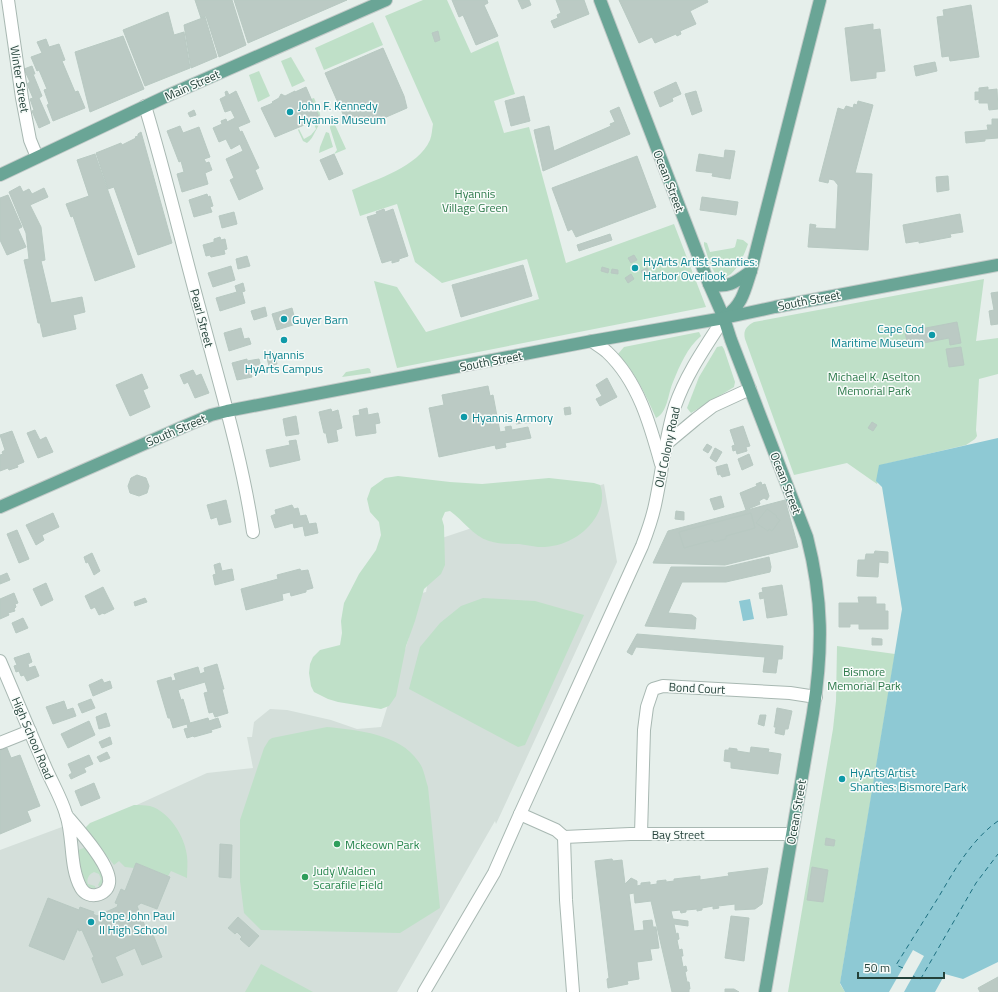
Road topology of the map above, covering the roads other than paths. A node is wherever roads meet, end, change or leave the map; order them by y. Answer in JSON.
{"nodes":[{"id":1,"x":8,"y":0,"type":"edge"},
{"id":2,"x":386,"y":0,"type":"edge"},
{"id":3,"x":600,"y":0,"type":"edge"},
{"id":4,"x":820,"y":0,"type":"edge"},
{"id":5,"x":145,"y":106,"type":"junction"},
{"id":6,"x":37,"y":156,"type":"junction"},
{"id":7,"x":0,"y":175,"type":"edge"},
{"id":8,"x":998,"y":265,"type":"edge"},
{"id":9,"x":751,"y":271,"type":"junction"},
{"id":10,"x":709,"y":284,"type":"junction"},
{"id":11,"x":724,"y":318,"type":"junction"},
{"id":12,"x":592,"y":341,"type":"junction"},
{"id":13,"x":750,"y":389,"type":"junction"},
{"id":14,"x":226,"y":411,"type":"junction"},
{"id":15,"x":666,"y":444,"type":"junction"},
{"id":16,"x":662,"y":468,"type":"junction"},
{"id":17,"x":0,"y":508,"type":"edge"},
{"id":18,"x":253,"y":532,"type":"dead end"},
{"id":19,"x":0,"y":661,"type":"edge"},
{"id":20,"x":816,"y":697,"type":"junction"},
{"id":21,"x":30,"y":731,"type":"junction"},
{"id":22,"x":0,"y":743,"type":"edge"},
{"id":23,"x":520,"y":814,"type":"junction"},
{"id":24,"x":66,"y":815,"type":"junction"},
{"id":25,"x":641,"y":834,"type":"junction"},
{"id":26,"x":792,"y":834,"type":"junction"},
{"id":27,"x":564,"y":837,"type":"junction"},
{"id":28,"x":424,"y":992,"type":"edge"},
{"id":29,"x":573,"y":992,"type":"edge"},
{"id":30,"x":765,"y":992,"type":"edge"}],
"edges":[{"from":1,"to":6,"type":"street","name":"Winter Street"},
{"from":2,"to":5,"type":"main road","name":"Main Street"},
{"from":3,"to":10,"type":"main road","name":"Ocean Street"},
{"from":4,"to":9,"type":"main road","name":"Old Colony Road"},
{"from":5,"to":6,"type":"main road","name":"Main Street"},
{"from":5,"to":14,"type":"street","name":"Pearl Street"},
{"from":6,"to":7,"type":"main road","name":"Main Street"},
{"from":8,"to":11,"type":"main road","name":"South Street"},
{"from":9,"to":10,"type":"main road"},
{"from":9,"to":11,"type":"main road","name":"Old Colony Road"},
{"from":10,"to":11,"type":"main road","name":"Ocean Street"},
{"from":11,"to":12,"type":"main road","name":"South Street"},
{"from":11,"to":13,"type":"main road","name":"Ocean Street"},
{"from":11,"to":15,"type":"street","name":"Old Colony Road"},
{"from":12,"to":14,"type":"main road","name":"South Street"},
{"from":12,"to":16,"type":"street"},
{"from":13,"to":15,"type":"street"},
{"from":13,"to":20,"type":"main road","name":"Ocean Street"},
{"from":14,"to":17,"type":"main road","name":"South Street"},
{"from":14,"to":18,"type":"street","name":"Pearl Street"},
{"from":15,"to":16,"type":"street","name":"Old Colony Road"},
{"from":16,"to":23,"type":"street","name":"Old Colony Road"},
{"from":19,"to":21,"type":"street","name":"High School Road"},
{"from":20,"to":25,"type":"street","name":"Bond Court"},
{"from":20,"to":26,"type":"main road","name":"Ocean Street"},
{"from":21,"to":22,"type":"street"},
{"from":21,"to":24,"type":"street","name":"High School Road"},
{"from":23,"to":27,"type":"street"},
{"from":23,"to":28,"type":"street","name":"Old Colony Road"},
{"from":24,"to":24,"type":"street","name":"High School Road"},
{"from":25,"to":26,"type":"street","name":"Bay Street"},
{"from":25,"to":27,"type":"street","name":"Bay Street"},
{"from":26,"to":30,"type":"main road","name":"Ocean Street"},
{"from":27,"to":29,"type":"street"}]}
